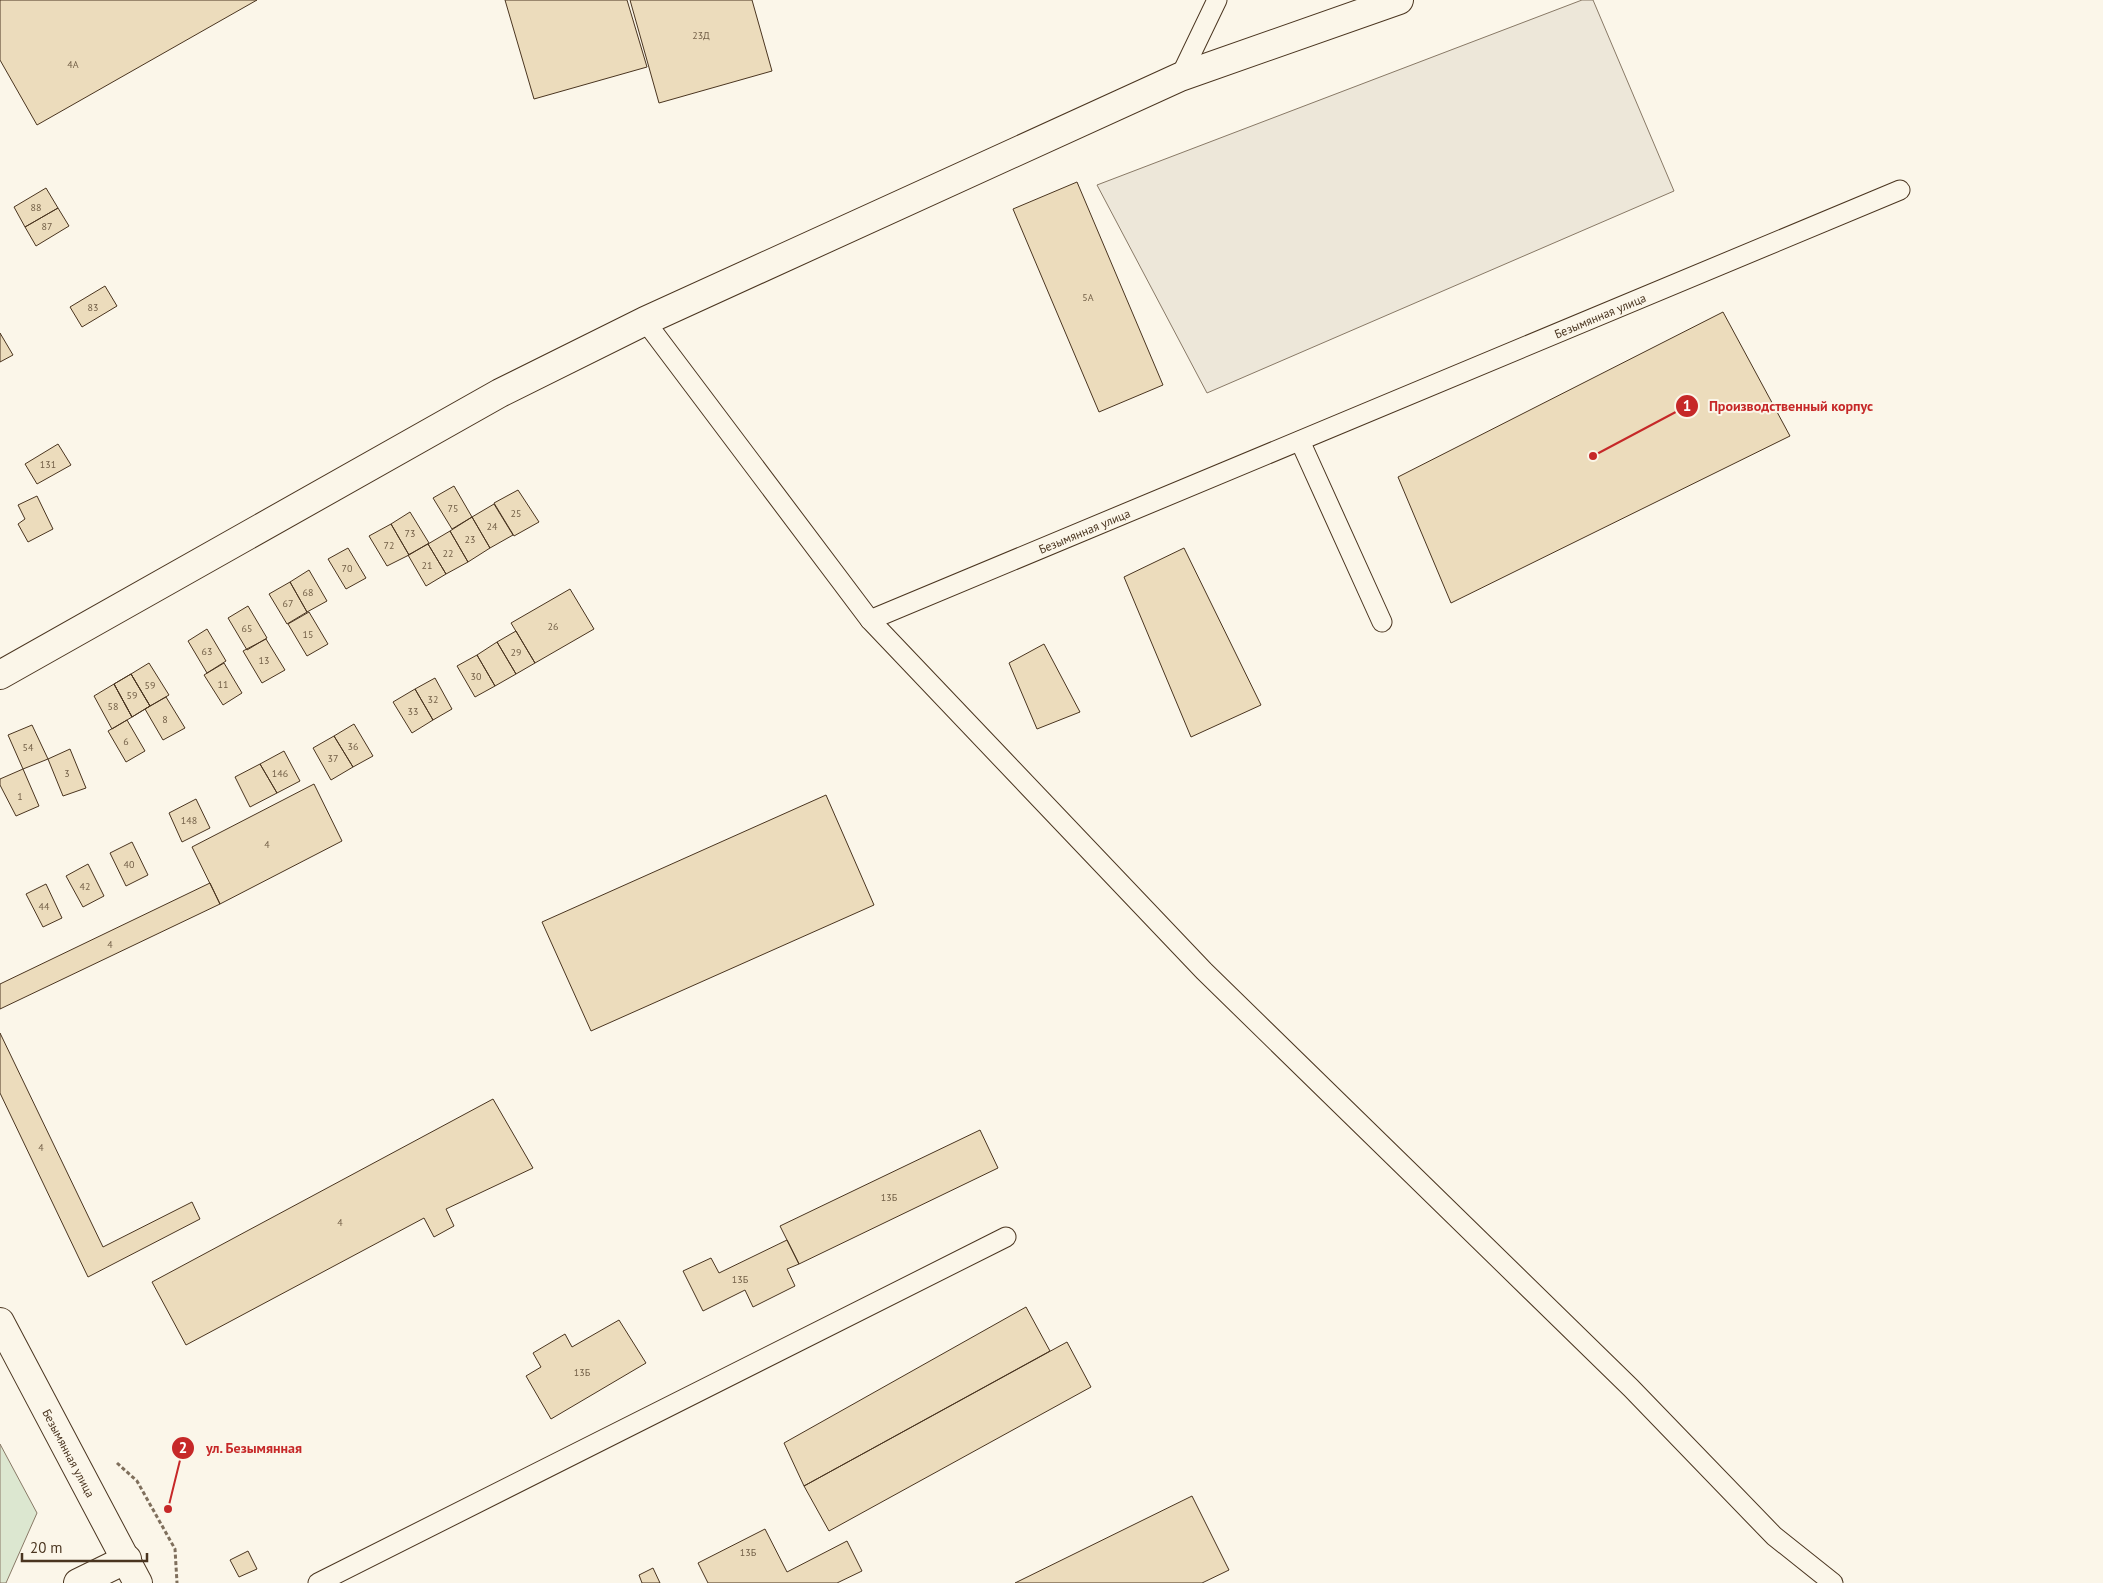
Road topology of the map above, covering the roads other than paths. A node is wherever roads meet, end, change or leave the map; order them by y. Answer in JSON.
{"nodes":[{"id":1,"x":1218,"y":0,"type":"edge"},
{"id":2,"x":1398,"y":0,"type":"edge"},
{"id":3,"x":1180,"y":77,"type":"junction"},
{"id":4,"x":1900,"y":190,"type":"dead end"},
{"id":5,"x":645,"y":321,"type":"junction"},
{"id":6,"x":1300,"y":441,"type":"junction"},
{"id":7,"x":870,"y":620,"type":"junction"},
{"id":8,"x":1382,"y":622,"type":"dead end"},
{"id":9,"x":0,"y":675,"type":"edge"},
{"id":10,"x":1006,"y":1237,"type":"dead end"},
{"id":11,"x":0,"y":1322,"type":"edge"},
{"id":12,"x":132,"y":1571,"type":"edge"},
{"id":13,"x":78,"y":1583,"type":"edge"},
{"id":14,"x":318,"y":1583,"type":"edge"},
{"id":15,"x":1833,"y":1583,"type":"edge"}],
"edges":[{"from":1,"to":3,"type":"lane"},
{"from":2,"to":3,"type":"street"},
{"from":3,"to":5,"type":"street"},
{"from":4,"to":6,"type":"lane","name":"Безымянная улица"},
{"from":5,"to":7,"type":"lane"},
{"from":5,"to":9,"type":"street"},
{"from":6,"to":7,"type":"lane","name":"Безымянная улица"},
{"from":6,"to":8,"type":"lane"},
{"from":7,"to":15,"type":"lane"},
{"from":10,"to":14,"type":"lane"},
{"from":11,"to":12,"type":"street","name":"Безымянная улица"},
{"from":12,"to":13,"type":"street"}]}
